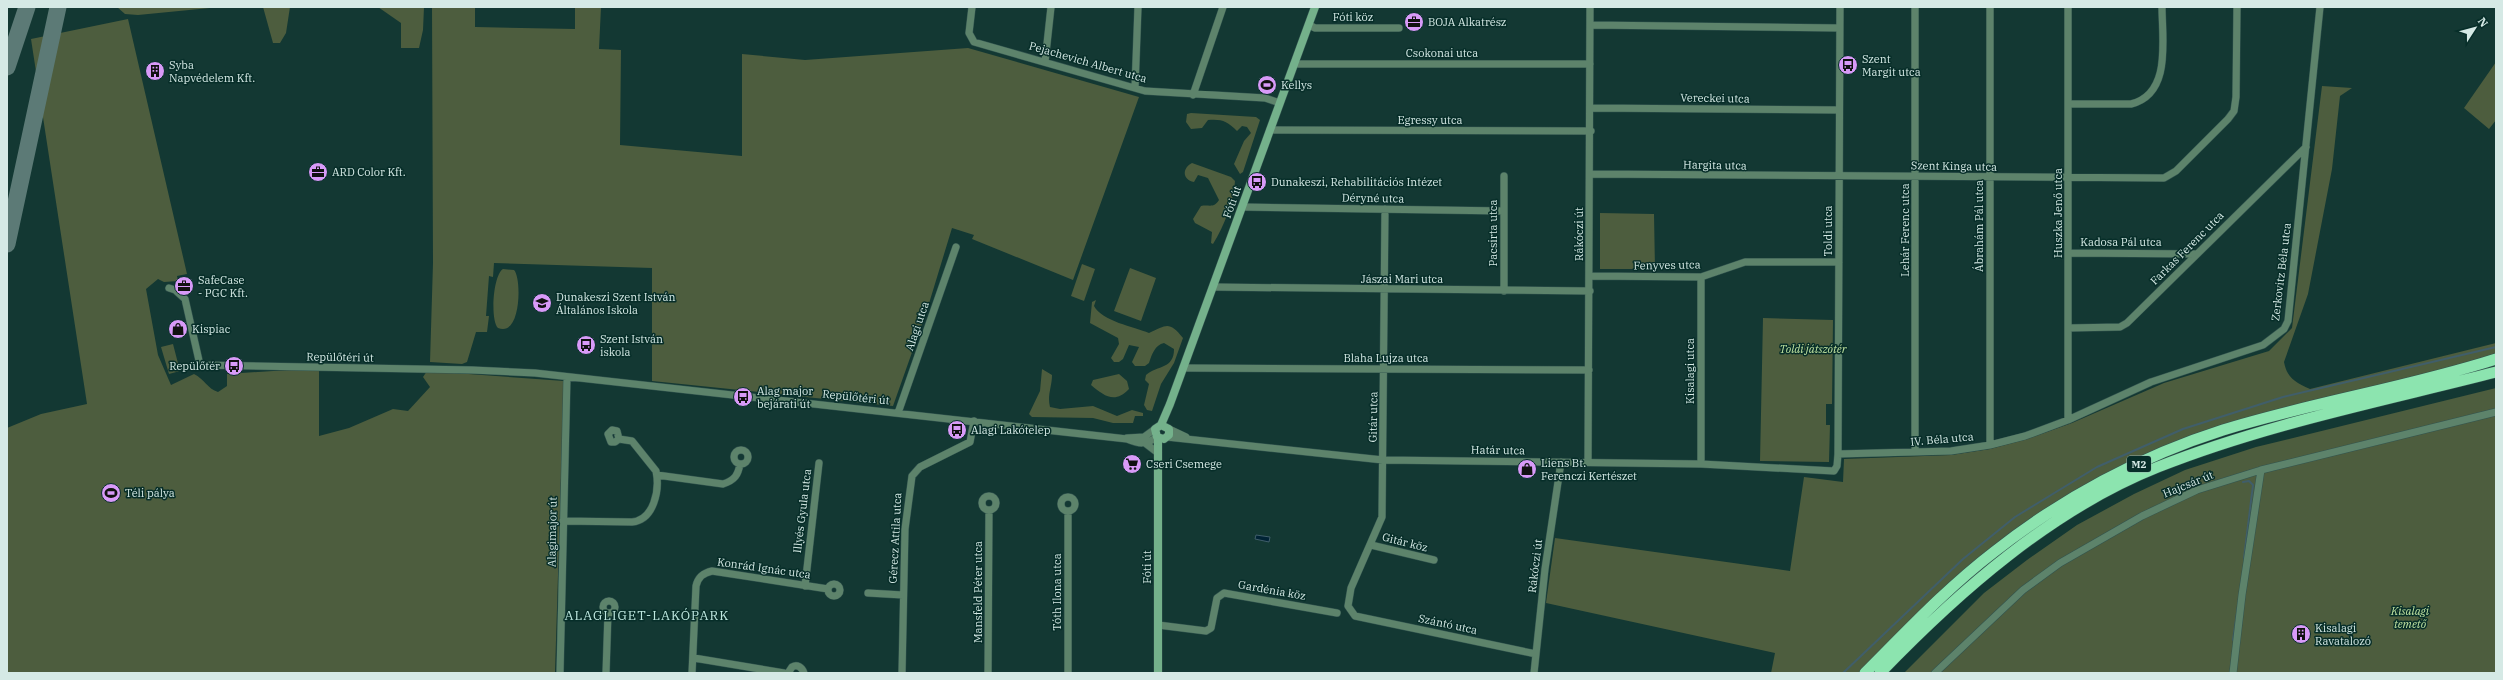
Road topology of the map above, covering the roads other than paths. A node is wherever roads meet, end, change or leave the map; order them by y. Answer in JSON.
{"nodes":[{"id":1,"x":972,"y":7,"type":"edge"},
{"id":2,"x":1051,"y":7,"type":"edge"},
{"id":3,"x":1138,"y":7,"type":"edge"},
{"id":4,"x":1223,"y":7,"type":"edge"},
{"id":5,"x":1315,"y":7,"type":"edge"},
{"id":6,"x":1590,"y":7,"type":"edge"},
{"id":7,"x":1840,"y":7,"type":"edge"},
{"id":8,"x":1915,"y":7,"type":"edge"},
{"id":9,"x":1990,"y":7,"type":"edge"},
{"id":10,"x":2068,"y":7,"type":"edge"},
{"id":11,"x":2162,"y":7,"type":"edge"},
{"id":12,"x":2237,"y":7,"type":"edge"},
{"id":13,"x":2320,"y":7,"type":"edge"},
{"id":14,"x":1308,"y":25,"type":"junction"},
{"id":15,"x":1590,"y":25,"type":"junction"},
{"id":16,"x":1399,"y":28,"type":"dead end"},
{"id":17,"x":1840,"y":28,"type":"junction"},
{"id":18,"x":1045,"y":62,"type":"junction"},
{"id":19,"x":1294,"y":64,"type":"junction"},
{"id":20,"x":1590,"y":64,"type":"junction"},
{"id":21,"x":1135,"y":88,"type":"junction"},
{"id":22,"x":1193,"y":95,"type":"junction"},
{"id":23,"x":1280,"y":103,"type":"junction"},
{"id":24,"x":2069,"y":104,"type":"junction"},
{"id":25,"x":1591,"y":108,"type":"junction"},
{"id":26,"x":1839,"y":110,"type":"junction"},
{"id":27,"x":1270,"y":130,"type":"junction"},
{"id":28,"x":1591,"y":131,"type":"junction"},
{"id":29,"x":2306,"y":147,"type":"junction"},
{"id":30,"x":1590,"y":174,"type":"junction"},
{"id":31,"x":1504,"y":176,"type":"dead end"},
{"id":32,"x":1916,"y":177,"type":"junction"},
{"id":33,"x":1839,"y":178,"type":"junction"},
{"id":34,"x":1990,"y":178,"type":"junction"},
{"id":35,"x":2069,"y":179,"type":"junction"},
{"id":36,"x":1242,"y":208,"type":"junction"},
{"id":37,"x":1385,"y":209,"type":"junction"},
{"id":38,"x":1504,"y":210,"type":"junction"},
{"id":39,"x":956,"y":247,"type":"dead end"},
{"id":40,"x":2069,"y":253,"type":"junction"},
{"id":41,"x":2197,"y":254,"type":"junction"},
{"id":42,"x":1839,"y":262,"type":"junction"},
{"id":43,"x":1590,"y":276,"type":"junction"},
{"id":44,"x":1701,"y":277,"type":"junction"},
{"id":45,"x":169,"y":288,"type":"dead end"},
{"id":46,"x":1213,"y":288,"type":"junction"},
{"id":47,"x":1385,"y":291,"type":"junction"},
{"id":48,"x":1504,"y":291,"type":"junction"},
{"id":49,"x":1590,"y":291,"type":"junction"},
{"id":50,"x":2068,"y":328,"type":"junction"},
{"id":51,"x":2496,"y":359,"type":"edge"},
{"id":52,"x":1183,"y":368,"type":"junction"},
{"id":53,"x":1384,"y":369,"type":"junction"},
{"id":54,"x":1589,"y":370,"type":"junction"},
{"id":55,"x":2496,"y":372,"type":"edge"},
{"id":56,"x":567,"y":377,"type":"junction"},
{"id":57,"x":583,"y":378,"type":"junction"},
{"id":58,"x":565,"y":392,"type":"junction"},
{"id":59,"x":898,"y":412,"type":"junction"},
{"id":60,"x":2496,"y":412,"type":"edge"},
{"id":61,"x":2068,"y":420,"type":"junction"},
{"id":62,"x":974,"y":421,"type":"junction"},
{"id":63,"x":1162,"y":433,"type":"junction"},
{"id":64,"x":1127,"y":438,"type":"junction"},
{"id":65,"x":620,"y":439,"type":"dead end"},
{"id":66,"x":1145,"y":443,"type":"junction"},
{"id":67,"x":1990,"y":445,"type":"junction"},
{"id":68,"x":1915,"y":452,"type":"junction"},
{"id":69,"x":1838,"y":454,"type":"junction"},
{"id":70,"x":1159,"y":457,"type":"junction"},
{"id":71,"x":1383,"y":460,"type":"junction"},
{"id":72,"x":1561,"y":462,"type":"junction"},
{"id":73,"x":1588,"y":462,"type":"junction"},
{"id":74,"x":819,"y":463,"type":"dead end"},
{"id":75,"x":740,"y":464,"type":"dead end"},
{"id":76,"x":1701,"y":464,"type":"junction"},
{"id":77,"x":2261,"y":470,"type":"junction"},
{"id":78,"x":657,"y":475,"type":"junction"},
{"id":79,"x":989,"y":510,"type":"dead end"},
{"id":80,"x":1068,"y":512,"type":"dead end"},
{"id":81,"x":563,"y":521,"type":"junction"},
{"id":82,"x":1371,"y":545,"type":"junction"},
{"id":83,"x":1434,"y":560,"type":"dead end"},
{"id":84,"x":805,"y":586,"type":"junction"},
{"id":85,"x":828,"y":589,"type":"dead end"},
{"id":86,"x":868,"y":593,"type":"dead end"},
{"id":87,"x":903,"y":595,"type":"junction"},
{"id":88,"x":608,"y":613,"type":"dead end"},
{"id":89,"x":1336,"y":613,"type":"dead end"},
{"id":90,"x":1355,"y":616,"type":"joint"},
{"id":91,"x":1158,"y":625,"type":"junction"},
{"id":92,"x":1536,"y":654,"type":"junction"},
{"id":93,"x":694,"y":658,"type":"junction"},
{"id":94,"x":560,"y":673,"type":"edge"},
{"id":95,"x":606,"y":673,"type":"edge"},
{"id":96,"x":692,"y":673,"type":"edge"},
{"id":97,"x":784,"y":673,"type":"edge"},
{"id":98,"x":788,"y":673,"type":"edge"},
{"id":99,"x":804,"y":673,"type":"edge"},
{"id":100,"x":902,"y":673,"type":"edge"},
{"id":101,"x":988,"y":673,"type":"edge"},
{"id":102,"x":1068,"y":673,"type":"edge"},
{"id":103,"x":1158,"y":673,"type":"edge"},
{"id":104,"x":1534,"y":673,"type":"edge"},
{"id":105,"x":1864,"y":673,"type":"edge"},
{"id":106,"x":1880,"y":673,"type":"edge"},
{"id":107,"x":1935,"y":673,"type":"edge"},
{"id":108,"x":2233,"y":673,"type":"edge"}],
"edges":[{"from":1,"to":18,"type":"street","name":"Pejachevich Albert utca"},
{"from":2,"to":18,"type":"street"},
{"from":3,"to":21,"type":"street"},
{"from":4,"to":22,"type":"street"},
{"from":5,"to":14,"type":"main road","name":"Fóti út"},
{"from":6,"to":15,"type":"street","name":"Rákóczi út"},
{"from":7,"to":17,"type":"street","name":"Toldi utca"},
{"from":8,"to":32,"type":"street","name":"Lehár Ferenc utca"},
{"from":9,"to":34,"type":"street","name":"Ábrahám Pál utca"},
{"from":10,"to":24,"type":"street","name":"Huszka Jenő utca"},
{"from":11,"to":24,"type":"street"},
{"from":12,"to":35,"type":"street","name":"Szent Kinga utca"},
{"from":13,"to":29,"type":"street","name":"Zerkovitz Béla utca"},
{"from":14,"to":16,"type":"street","name":"Fóti köz"},
{"from":14,"to":19,"type":"main road","name":"Fóti út"},
{"from":15,"to":17,"type":"street"},
{"from":15,"to":20,"type":"street","name":"Rákóczi út"},
{"from":17,"to":26,"type":"street","name":"Toldi utca"},
{"from":18,"to":21,"type":"street","name":"Pejachevich Albert utca"},
{"from":19,"to":20,"type":"street","name":"Csokonai utca"},
{"from":19,"to":23,"type":"main road","name":"Fóti út"},
{"from":20,"to":25,"type":"street","name":"Rákóczi út"},
{"from":21,"to":22,"type":"street","name":"Pejachevich Albert utca"},
{"from":22,"to":23,"type":"street","name":"Pejachevich Albert utca"},
{"from":23,"to":27,"type":"main road","name":"Fóti út"},
{"from":24,"to":35,"type":"street","name":"Huszka Jenő utca"},
{"from":25,"to":26,"type":"street","name":"Vereckei utca"},
{"from":25,"to":28,"type":"street","name":"Rákóczi út"},
{"from":26,"to":33,"type":"street","name":"Toldi utca"},
{"from":27,"to":28,"type":"street","name":"Egressy utca"},
{"from":27,"to":36,"type":"main road","name":"Fóti út"},
{"from":28,"to":30,"type":"street","name":"Rákóczi út"},
{"from":29,"to":41,"type":"street","name":"Farkas Ferenc utca"},
{"from":29,"to":61,"type":"street","name":"Zerkovitz Béla utca"},
{"from":30,"to":33,"type":"street","name":"Hargita utca"},
{"from":30,"to":43,"type":"street","name":"Rákóczi út"},
{"from":31,"to":38,"type":"street","name":"Pacsirta utca"},
{"from":32,"to":33,"type":"street","name":"Szent Kinga utca"},
{"from":32,"to":34,"type":"street","name":"Szent Kinga utca"},
{"from":32,"to":68,"type":"street","name":"Lehár Ferenc utca"},
{"from":33,"to":42,"type":"street","name":"Toldi utca"},
{"from":34,"to":35,"type":"street","name":"Szent Kinga utca"},
{"from":34,"to":67,"type":"street","name":"Ábrahám Pál utca"},
{"from":35,"to":40,"type":"street","name":"Huszka Jenő utca"},
{"from":36,"to":37,"type":"street","name":"Déryné utca"},
{"from":36,"to":46,"type":"main road","name":"Fóti út"},
{"from":37,"to":38,"type":"street","name":"Déryné utca"},
{"from":37,"to":47,"type":"street","name":"Gitár utca"},
{"from":38,"to":48,"type":"street","name":"Pacsirta utca"},
{"from":39,"to":59,"type":"street","name":"Alagi utca"},
{"from":40,"to":41,"type":"street","name":"Kadosa Pál utca"},
{"from":40,"to":50,"type":"street","name":"Huszka Jenő utca"},
{"from":41,"to":50,"type":"street","name":"Farkas Ferenc utca"},
{"from":42,"to":44,"type":"street","name":"Fenyves utca"},
{"from":42,"to":69,"type":"street","name":"Toldi utca"},
{"from":43,"to":44,"type":"street","name":"Fenyves utca"},
{"from":43,"to":49,"type":"street","name":"Rákóczi út"},
{"from":44,"to":76,"type":"street","name":"Kisalagi utca"},
{"from":45,"to":56,"type":"street","name":"Repülőtéri út"},
{"from":46,"to":47,"type":"street","name":"Jászai Mari utca"},
{"from":46,"to":52,"type":"main road","name":"Fóti út"},
{"from":47,"to":48,"type":"street","name":"Jászai Mari utca"},
{"from":47,"to":53,"type":"street","name":"Gitár utca"},
{"from":48,"to":49,"type":"street","name":"Jászai Mari utca"},
{"from":49,"to":54,"type":"street","name":"Rákóczi út"},
{"from":50,"to":61,"type":"street","name":"Huszka Jenő utca"},
{"from":51,"to":105,"type":"highway","number":"M2"},
{"from":52,"to":53,"type":"street","name":"Blaha Lujza utca"},
{"from":52,"to":63,"type":"main road","name":"Fóti út"},
{"from":53,"to":54,"type":"street","name":"Blaha Lujza utca"},
{"from":53,"to":71,"type":"street","name":"Gitár utca"},
{"from":54,"to":73,"type":"street","name":"Rákóczi út"},
{"from":55,"to":106,"type":"highway","number":"M2"},
{"from":56,"to":57,"type":"street","name":"Repülőtéri út"},
{"from":56,"to":58,"type":"street"},
{"from":57,"to":58,"type":"street"},
{"from":57,"to":59,"type":"street","name":"Repülőtéri út"},
{"from":58,"to":81,"type":"street","name":"Alagimajor út"},
{"from":59,"to":62,"type":"street","name":"Repülőtéri út"},
{"from":60,"to":77,"type":"street","name":"Hajcsár út"},
{"from":61,"to":67,"type":"street","name":"IV. Béla utca"},
{"from":62,"to":64,"type":"street","name":"Repülőtéri út"},
{"from":62,"to":87,"type":"street","name":"Gérecz Attila utca"},
{"from":63,"to":64,"type":"street","name":"Repülőtéri út"},
{"from":63,"to":66,"type":"street"},
{"from":63,"to":70,"type":"main road","name":"Fóti út"},
{"from":63,"to":71,"type":"street","name":"Határ utca"},
{"from":64,"to":66,"type":"street","name":"Repülőtéri út"},
{"from":65,"to":78,"type":"street"},
{"from":66,"to":70,"type":"street","name":"Repülőtéri út"},
{"from":67,"to":68,"type":"street","name":"IV. Béla utca"},
{"from":68,"to":69,"type":"street","name":"IV. Béla utca"},
{"from":69,"to":76,"type":"street","name":"Határ utca"},
{"from":70,"to":91,"type":"main road","name":"Fóti út"},
{"from":71,"to":72,"type":"street","name":"Határ utca"},
{"from":71,"to":82,"type":"street","name":"Gitár utca"},
{"from":72,"to":73,"type":"street","name":"Határ utca"},
{"from":72,"to":92,"type":"street","name":"Rákóczi út"},
{"from":73,"to":76,"type":"street","name":"Határ utca"},
{"from":74,"to":84,"type":"street","name":"Illyés Gyula utca"},
{"from":75,"to":78,"type":"street"},
{"from":77,"to":107,"type":"street","name":"Hajcsár út"},
{"from":77,"to":108,"type":"street"},
{"from":78,"to":81,"type":"street"},
{"from":79,"to":101,"type":"street","name":"Mansfeld Péter utca"},
{"from":80,"to":102,"type":"street","name":"Tóth Ilona utca"},
{"from":81,"to":94,"type":"street","name":"Alagimajor út"},
{"from":82,"to":83,"type":"street","name":"Gitár köz"},
{"from":82,"to":90,"type":"street","name":"Gitár utca"},
{"from":84,"to":85,"type":"street","name":"Konrád Ignác utca"},
{"from":84,"to":93,"type":"street","name":"Konrád Ignác utca"},
{"from":86,"to":87,"type":"street"},
{"from":87,"to":100,"type":"street"},
{"from":88,"to":95,"type":"street"},
{"from":89,"to":91,"type":"street","name":"Gardénia köz"},
{"from":90,"to":92,"type":"street","name":"Szántó utca"},
{"from":91,"to":103,"type":"main road","name":"Fóti út"},
{"from":92,"to":104,"type":"street","name":"Rákóczi út"},
{"from":93,"to":96,"type":"street","name":"Konrád Ignác utca"},
{"from":93,"to":97,"type":"street"},
{"from":98,"to":99,"type":"street"}]}
